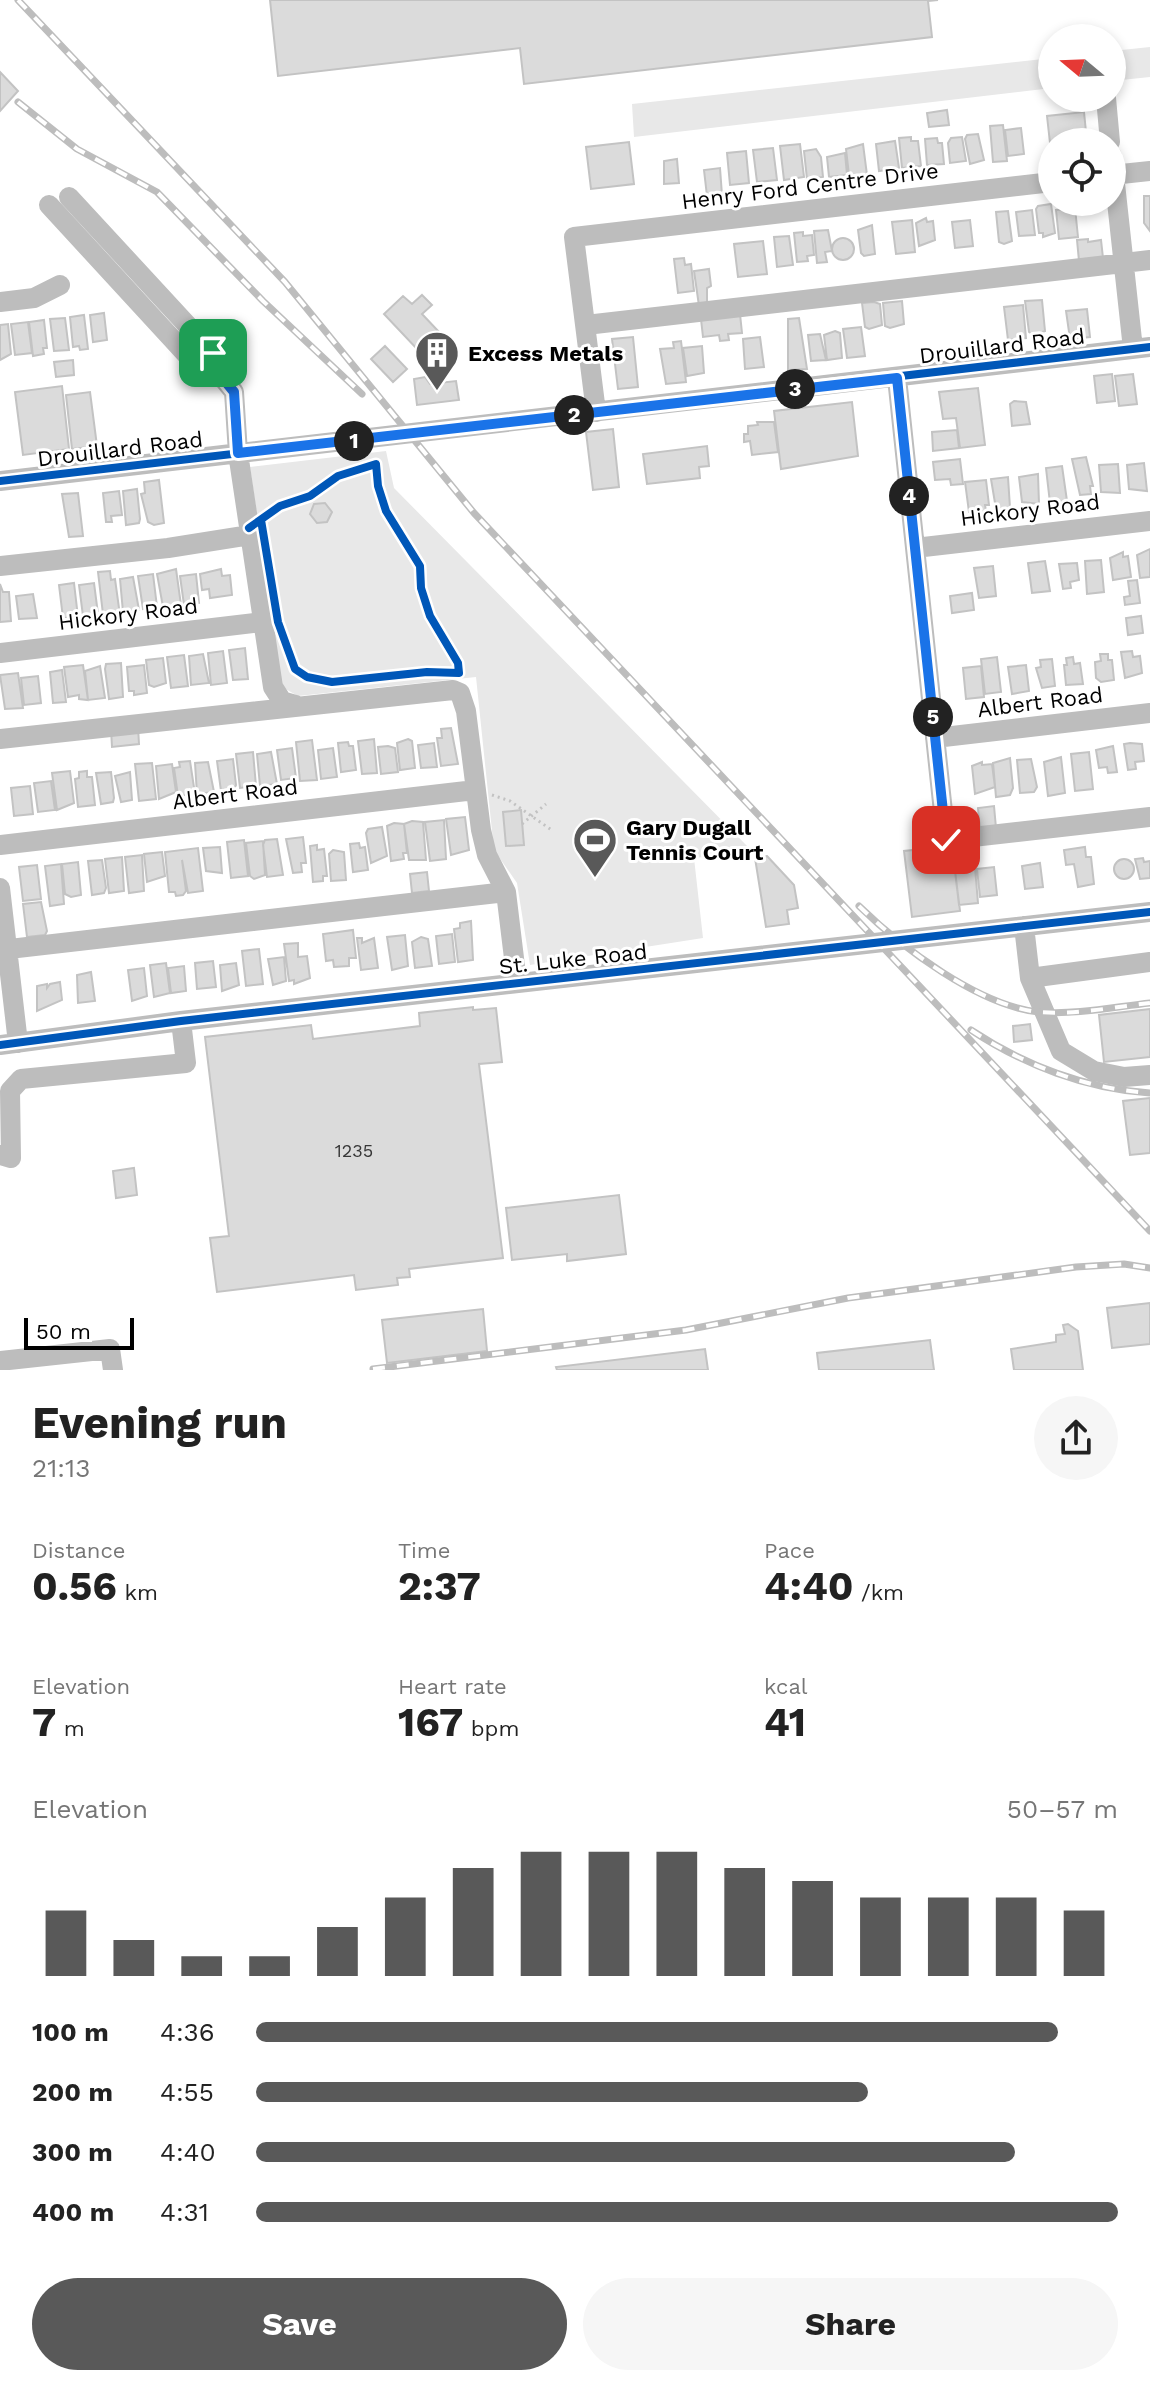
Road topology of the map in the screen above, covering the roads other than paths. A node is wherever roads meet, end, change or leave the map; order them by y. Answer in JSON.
{"nodes":[{"id":1,"x":1126,"y":170,"type":"edge"},
{"id":2,"x":1150,"y":171,"type":"edge"},
{"id":3,"x":1038,"y":184,"type":"edge"},
{"id":4,"x":59,"y":201,"type":"dead end"},
{"id":5,"x":1118,"y":216,"type":"edge"},
{"id":6,"x":1150,"y":260,"type":"edge"},
{"id":7,"x":1124,"y":263,"type":"junction"},
{"id":8,"x":60,"y":285,"type":"dead end"},
{"id":9,"x":0,"y":302,"type":"edge"},
{"id":10,"x":586,"y":325,"type":"junction"},
{"id":11,"x":1141,"y":348,"type":"edge"},
{"id":12,"x":897,"y":378,"type":"junction"},
{"id":13,"x":596,"y":412,"type":"junction"},
{"id":14,"x":238,"y":453,"type":"junction"},
{"id":15,"x":0,"y":481,"type":"edge"},
{"id":16,"x":1150,"y":521,"type":"edge"},
{"id":17,"x":250,"y":535,"type":"junction"},
{"id":18,"x":915,"y":548,"type":"junction"},
{"id":19,"x":0,"y":566,"type":"edge"},
{"id":20,"x":262,"y":622,"type":"junction"},
{"id":21,"x":0,"y":653,"type":"edge"},
{"id":22,"x":296,"y":705,"type":"junction"},
{"id":23,"x":1150,"y":713,"type":"edge"},
{"id":24,"x":935,"y":738,"type":"junction"},
{"id":25,"x":0,"y":739,"type":"edge"},
{"id":26,"x":475,"y":790,"type":"junction"},
{"id":27,"x":1150,"y":817,"type":"edge"},
{"id":28,"x":0,"y":845,"type":"edge"},
{"id":29,"x":0,"y":888,"type":"edge"},
{"id":30,"x":506,"y":892,"type":"junction"},
{"id":31,"x":1150,"y":912,"type":"edge"},
{"id":32,"x":1024,"y":926,"type":"junction"},
{"id":33,"x":4,"y":949,"type":"edge"},
{"id":34,"x":1150,"y":962,"type":"edge"},
{"id":35,"x":1030,"y":978,"type":"junction"},
{"id":36,"x":517,"y":983,"type":"junction"},
{"id":37,"x":181,"y":1021,"type":"junction"},
{"id":38,"x":9,"y":1044,"type":"edge"},
{"id":39,"x":1150,"y":1075,"type":"edge"},
{"id":40,"x":0,"y":1155,"type":"edge"},
{"id":41,"x":0,"y":1361,"type":"edge"},
{"id":42,"x":113,"y":1370,"type":"edge"}],
"edges":[{"from":1,"to":2,"type":"street"},
{"from":3,"to":10,"type":"street","name":"Henry Ford Centre Drive"},
{"from":4,"to":14,"type":"street"},
{"from":5,"to":7,"type":"street"},
{"from":6,"to":7,"type":"street"},
{"from":7,"to":10,"type":"street"},
{"from":7,"to":11,"type":"street"},
{"from":8,"to":9,"type":"street"},
{"from":10,"to":13,"type":"street"},
{"from":11,"to":12,"type":"street","name":"Drouillard Road"},
{"from":12,"to":13,"type":"street","name":"Drouillard Road"},
{"from":12,"to":18,"type":"street"},
{"from":13,"to":14,"type":"street","name":"Drouillard Road"},
{"from":14,"to":15,"type":"street","name":"Drouillard Road"},
{"from":14,"to":17,"type":"street"},
{"from":16,"to":18,"type":"street","name":"Hickory Road"},
{"from":17,"to":19,"type":"street"},
{"from":17,"to":20,"type":"street"},
{"from":18,"to":24,"type":"street"},
{"from":20,"to":21,"type":"street","name":"Hickory Road"},
{"from":20,"to":22,"type":"street"},
{"from":22,"to":25,"type":"street"},
{"from":22,"to":26,"type":"street"},
{"from":23,"to":24,"type":"street","name":"Albert Road"},
{"from":24,"to":27,"type":"street"},
{"from":26,"to":28,"type":"street","name":"Albert Road"},
{"from":26,"to":30,"type":"street"},
{"from":29,"to":33,"type":"street"},
{"from":30,"to":33,"type":"street"},
{"from":30,"to":36,"type":"street"},
{"from":31,"to":32,"type":"street","name":"St. Luke Road"},
{"from":32,"to":35,"type":"street"},
{"from":32,"to":36,"type":"street","name":"St. Luke Road"},
{"from":33,"to":38,"type":"street"},
{"from":34,"to":35,"type":"street"},
{"from":35,"to":39,"type":"street"},
{"from":36,"to":37,"type":"street","name":"St. Luke Road"},
{"from":37,"to":38,"type":"street","name":"St. Luke Road"},
{"from":37,"to":40,"type":"street"},
{"from":41,"to":42,"type":"street"}]}
